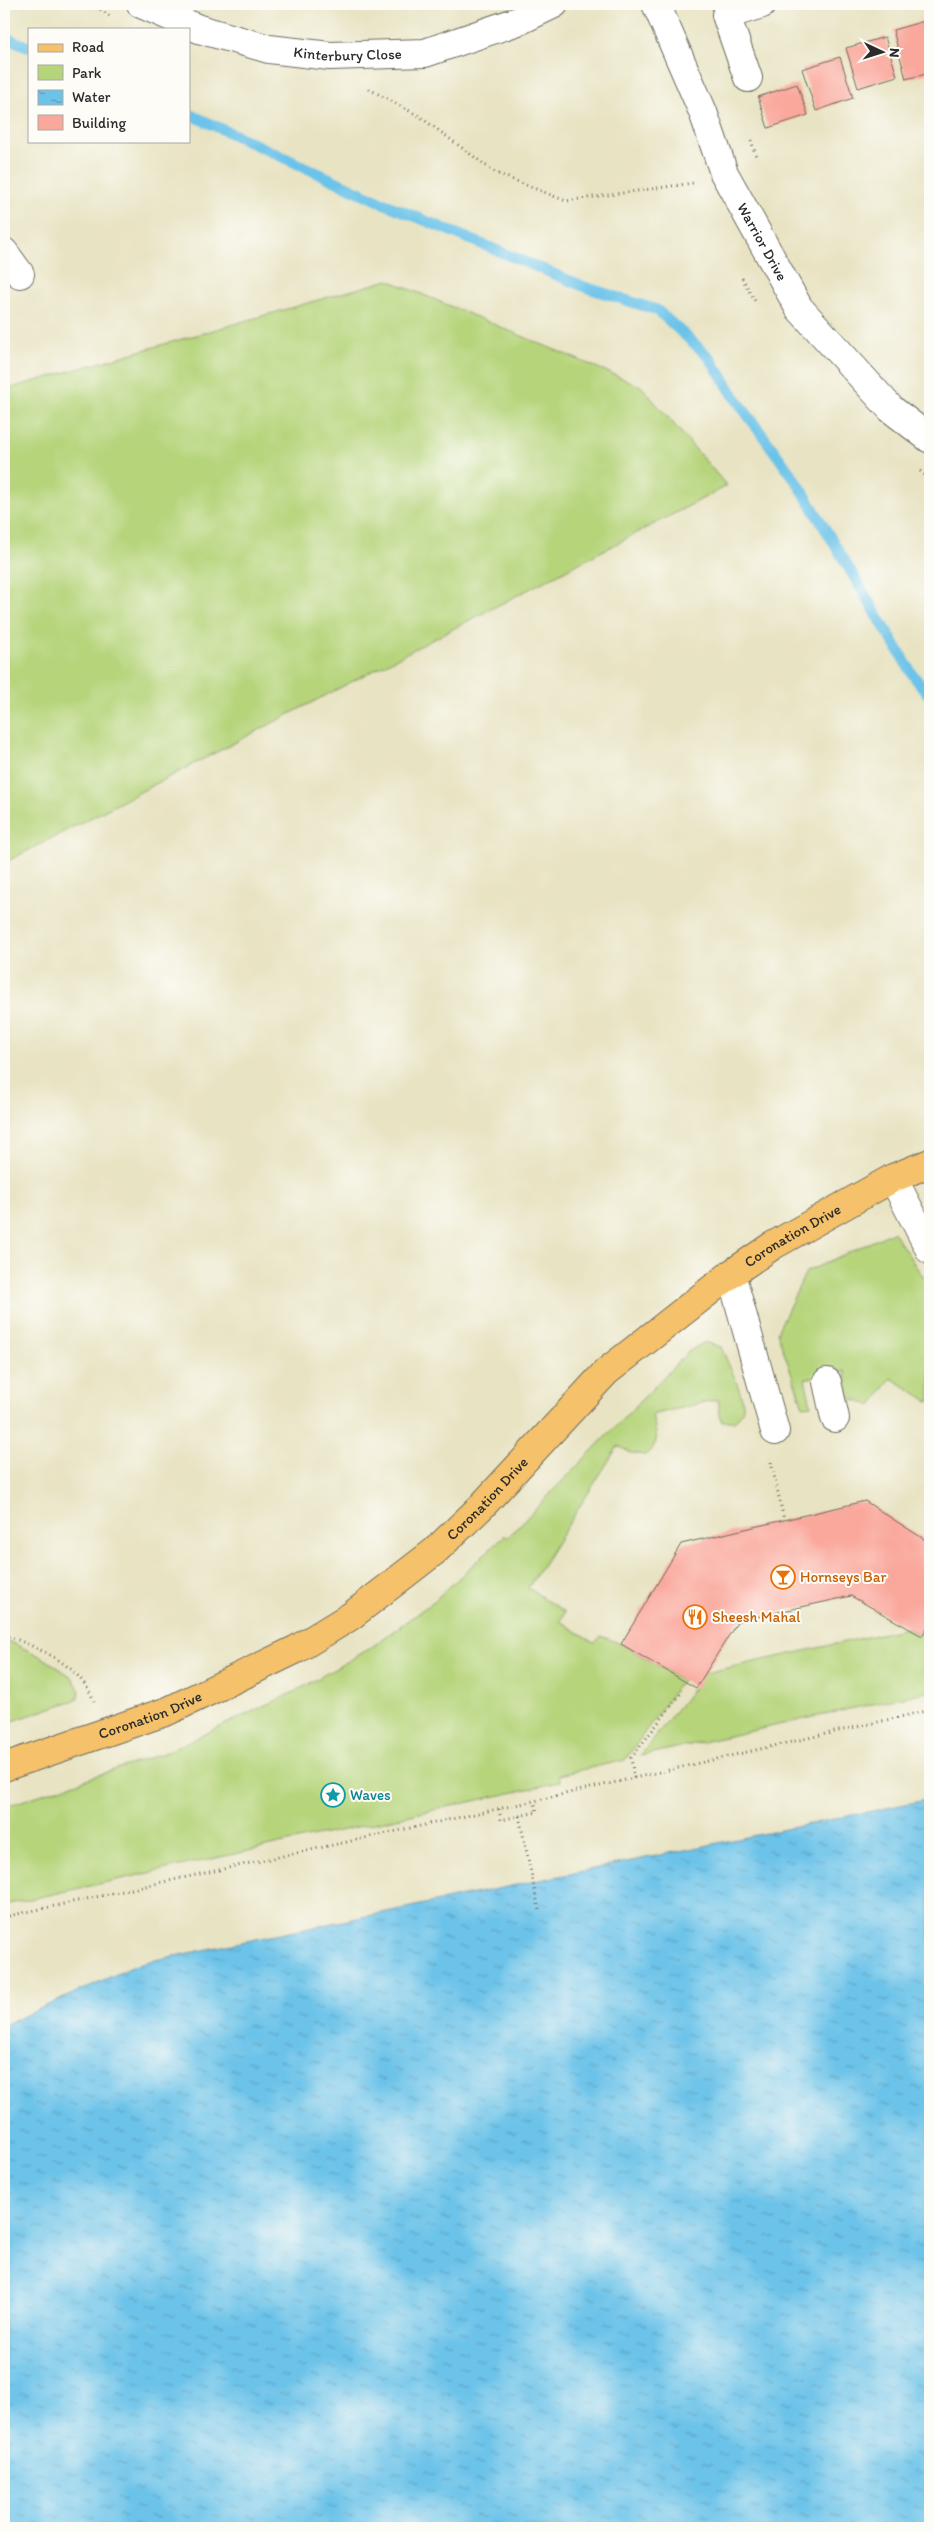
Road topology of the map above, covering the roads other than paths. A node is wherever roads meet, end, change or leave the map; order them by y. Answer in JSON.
{"nodes":[{"id":1,"x":141,"y":4,"type":"edge"},
{"id":2,"x":554,"y":4,"type":"edge"},
{"id":3,"x":656,"y":4,"type":"edge"},
{"id":4,"x":762,"y":4,"type":"edge"},
{"id":5,"x":724,"y":9,"type":"edge"},
{"id":6,"x":748,"y":78,"type":"dead end"},
{"id":7,"x":4,"y":252,"type":"edge"},
{"id":8,"x":20,"y":274,"type":"dead end"},
{"id":9,"x":930,"y":439,"type":"edge"},
{"id":10,"x":930,"y":1163,"type":"edge"},
{"id":11,"x":893,"y":1178,"type":"junction"},
{"id":12,"x":930,"y":1250,"type":"edge"},
{"id":13,"x":730,"y":1274,"type":"junction"},
{"id":14,"x":827,"y":1382,"type":"dead end"},
{"id":15,"x":835,"y":1418,"type":"dead end"},
{"id":16,"x":772,"y":1441,"type":"road end"},
{"id":17,"x":4,"y":1767,"type":"edge"}],
"edges":[{"from":1,"to":2,"type":"street","name":"Kinterbury Close"},
{"from":3,"to":9,"type":"street","name":"Warrior Drive"},
{"from":4,"to":5,"type":"street"},
{"from":5,"to":6,"type":"street"},
{"from":7,"to":8,"type":"street"},
{"from":10,"to":11,"type":"main road","name":"Coronation Drive"},
{"from":11,"to":12,"type":"street"},
{"from":11,"to":13,"type":"main road","name":"Coronation Drive"},
{"from":13,"to":16,"type":"street"},
{"from":13,"to":17,"type":"main road","name":"Coronation Drive"},
{"from":14,"to":15,"type":"street"}]}
